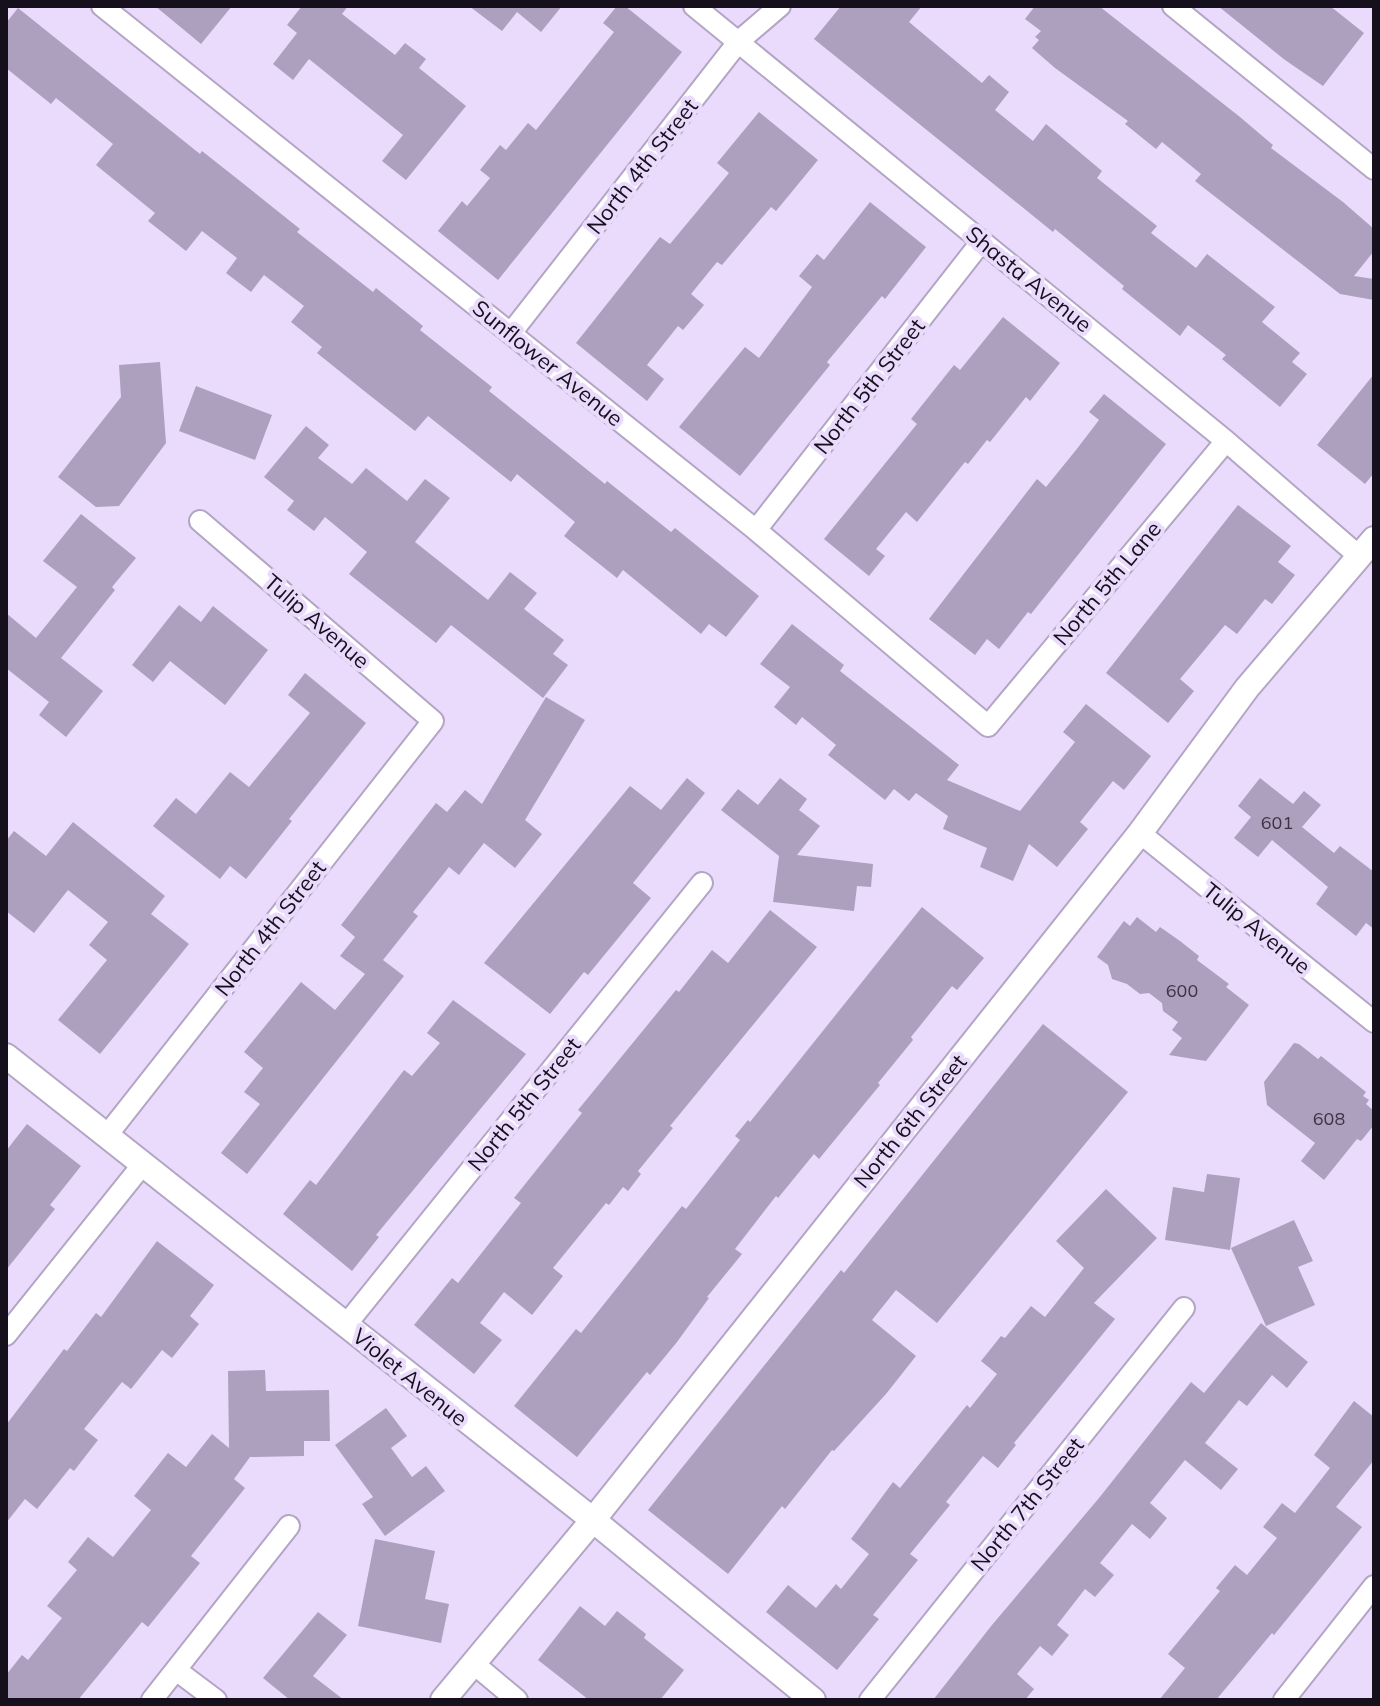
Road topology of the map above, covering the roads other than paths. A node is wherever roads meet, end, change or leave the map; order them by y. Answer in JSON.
{"nodes":[{"id":1,"x":102,"y":6,"type":"edge"},
{"id":2,"x":694,"y":6,"type":"edge"},
{"id":3,"x":780,"y":6,"type":"edge"},
{"id":4,"x":1173,"y":6,"type":"edge"},
{"id":5,"x":739,"y":41,"type":"junction"},
{"id":6,"x":1374,"y":169,"type":"edge"},
{"id":7,"x":982,"y":241,"type":"junction"},
{"id":8,"x":511,"y":333,"type":"junction"},
{"id":9,"x":1226,"y":441,"type":"junction"},
{"id":10,"x":200,"y":521,"type":"dead end"},
{"id":11,"x":756,"y":530,"type":"junction"},
{"id":12,"x":1367,"y":548,"type":"edge"},
{"id":13,"x":433,"y":721,"type":"joint"},
{"id":14,"x":988,"y":726,"type":"joint"},
{"id":15,"x":1140,"y":833,"type":"junction"},
{"id":16,"x":702,"y":883,"type":"dead end"},
{"id":17,"x":1374,"y":1022,"type":"edge"},
{"id":18,"x":6,"y":1056,"type":"edge"},
{"id":19,"x":108,"y":1134,"type":"junction"},
{"id":20,"x":143,"y":1164,"type":"junction"},
{"id":21,"x":1184,"y":1308,"type":"dead end"},
{"id":22,"x":345,"y":1326,"type":"junction"},
{"id":23,"x":6,"y":1335,"type":"edge"},
{"id":24,"x":593,"y":1520,"type":"junction"},
{"id":25,"x":289,"y":1526,"type":"dead end"},
{"id":26,"x":1374,"y":1586,"type":"edge"},
{"id":27,"x":473,"y":1663,"type":"junction"},
{"id":28,"x":176,"y":1670,"type":"junction"},
{"id":29,"x":152,"y":1700,"type":"edge"},
{"id":30,"x":216,"y":1700,"type":"edge"},
{"id":31,"x":443,"y":1700,"type":"edge"},
{"id":32,"x":517,"y":1700,"type":"edge"},
{"id":33,"x":813,"y":1700,"type":"edge"},
{"id":34,"x":870,"y":1700,"type":"edge"},
{"id":35,"x":1284,"y":1700,"type":"edge"}],
"edges":[{"from":1,"to":8,"type":"street","name":"Sunflower Avenue"},
{"from":2,"to":5,"type":"street","name":"Shasta Avenue"},
{"from":3,"to":5,"type":"street","name":"North 4th Street"},
{"from":4,"to":6,"type":"street"},
{"from":5,"to":7,"type":"street","name":"Shasta Avenue"},
{"from":5,"to":8,"type":"street","name":"North 4th Street"},
{"from":7,"to":9,"type":"street","name":"Shasta Avenue"},
{"from":7,"to":11,"type":"street","name":"North 5th Street"},
{"from":8,"to":11,"type":"street","name":"Sunflower Avenue"},
{"from":9,"to":12,"type":"street","name":"Shasta Avenue"},
{"from":9,"to":14,"type":"street","name":"North 5th Lane"},
{"from":10,"to":13,"type":"street","name":"Tulip Avenue"},
{"from":11,"to":14,"type":"street","name":"Sunflower Avenue"},
{"from":12,"to":15,"type":"street","name":"North 6th Street"},
{"from":13,"to":19,"type":"street","name":"North 4th Street"},
{"from":15,"to":17,"type":"street","name":"Tulip Avenue"},
{"from":15,"to":24,"type":"street","name":"North 6th Street"},
{"from":16,"to":22,"type":"street","name":"North 5th Street"},
{"from":18,"to":19,"type":"street","name":"Violet Avenue"},
{"from":19,"to":20,"type":"street","name":"Violet Avenue"},
{"from":20,"to":22,"type":"street","name":"Violet Avenue"},
{"from":20,"to":23,"type":"street"},
{"from":21,"to":34,"type":"street","name":"North 7th Street"},
{"from":22,"to":24,"type":"street","name":"Violet Avenue"},
{"from":24,"to":27,"type":"street","name":"North 6th Street"},
{"from":24,"to":33,"type":"street","name":"Violet Avenue"},
{"from":25,"to":28,"type":"street"},
{"from":26,"to":35,"type":"street"},
{"from":27,"to":31,"type":"street","name":"North 6th Street"},
{"from":27,"to":32,"type":"street"},
{"from":28,"to":29,"type":"street"},
{"from":28,"to":30,"type":"street"}]}
